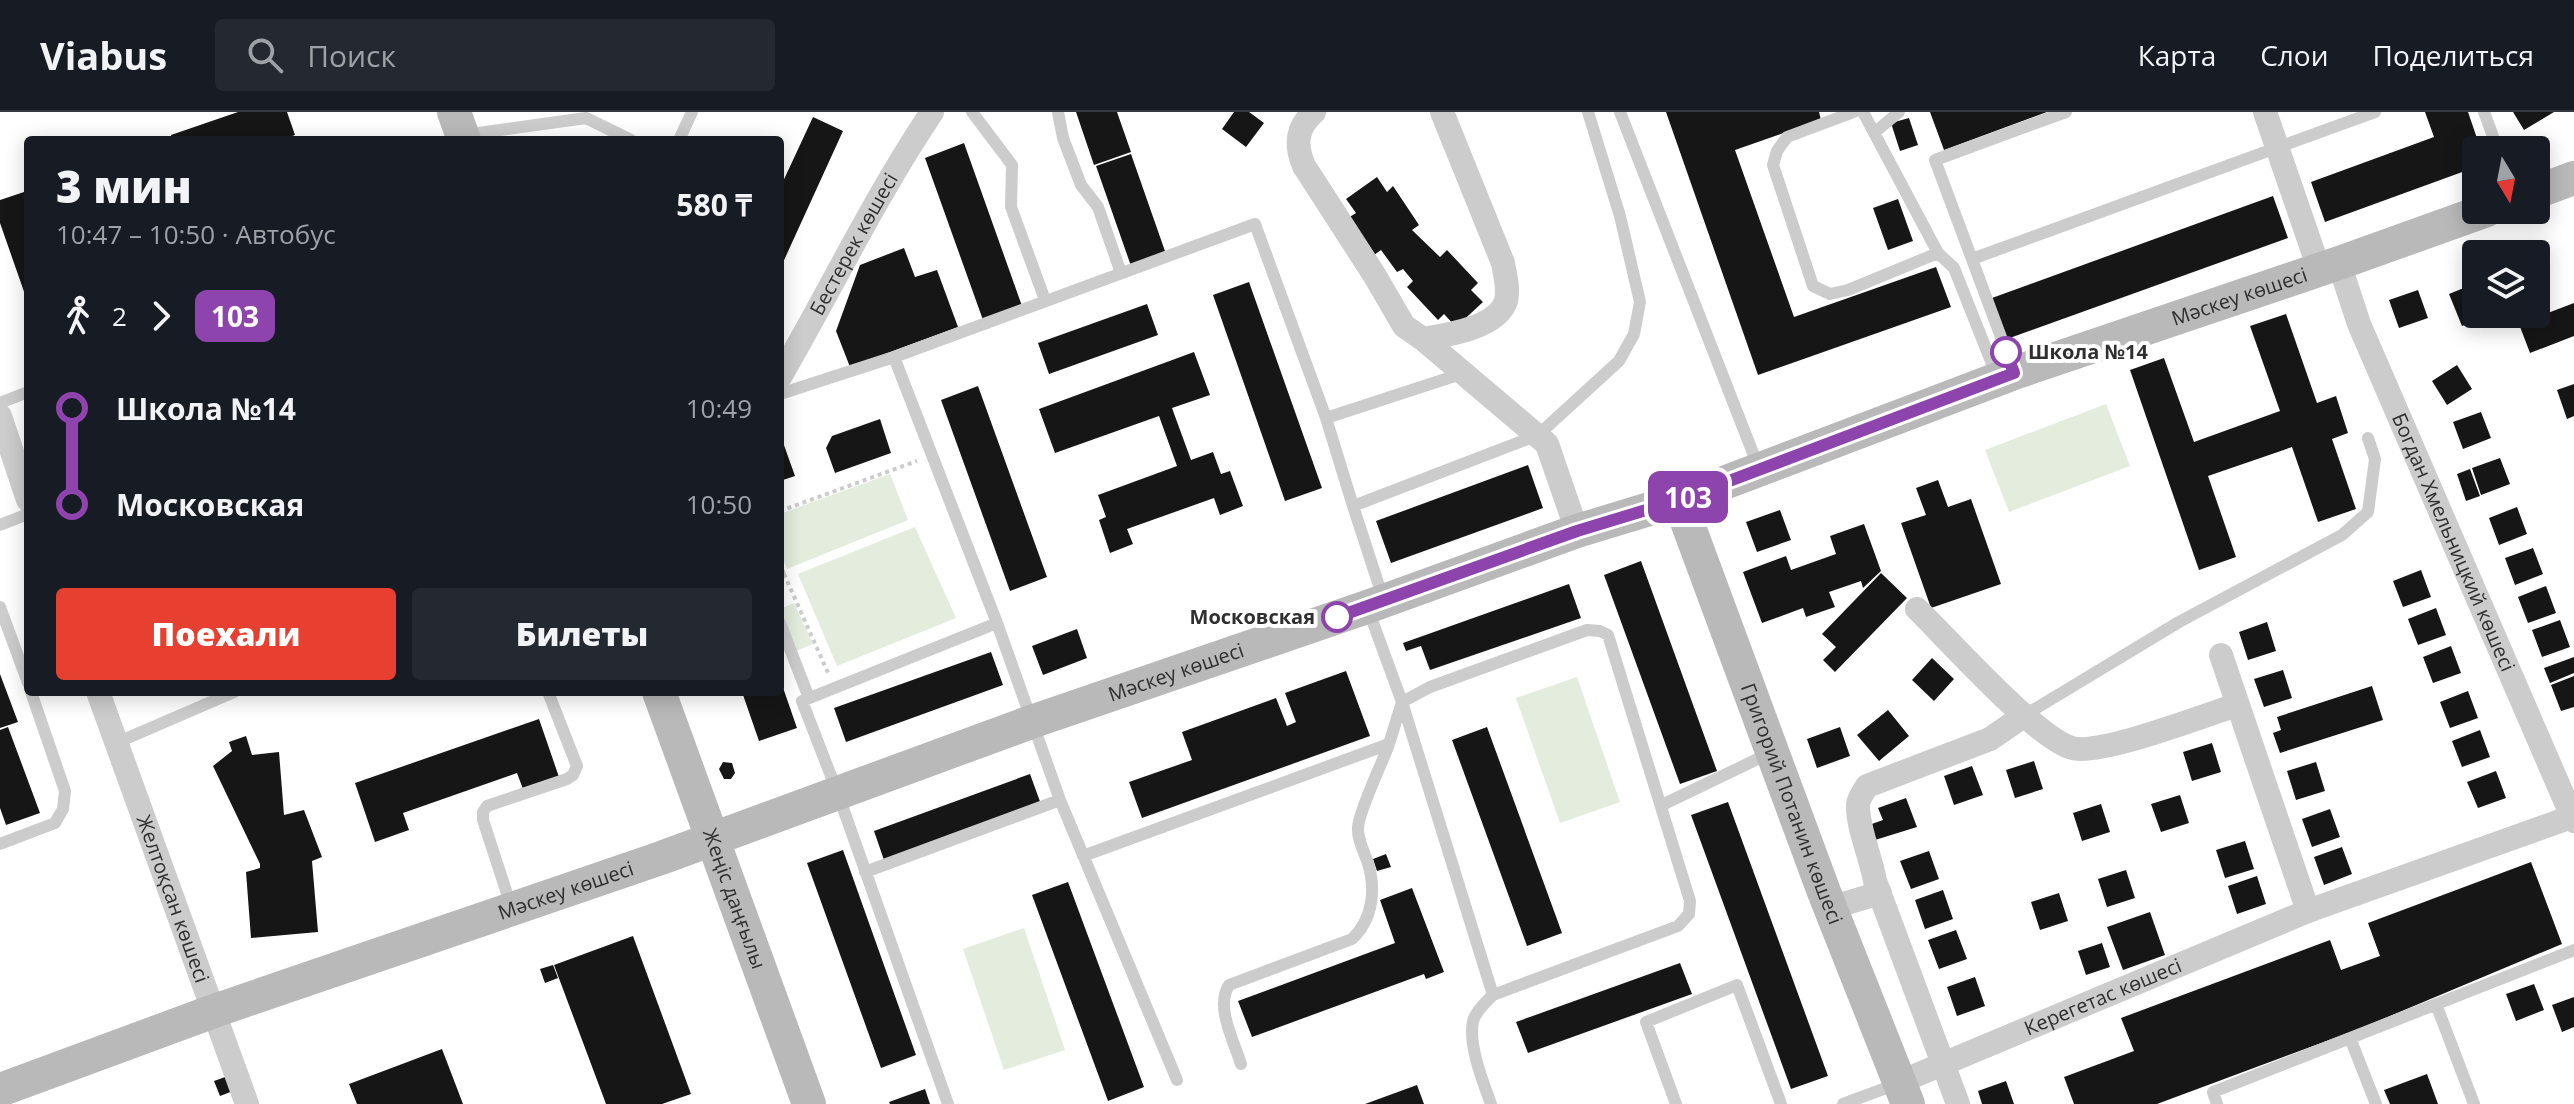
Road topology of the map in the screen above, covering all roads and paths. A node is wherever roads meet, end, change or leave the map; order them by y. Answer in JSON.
{"nodes":[{"id":1,"x":692,"y":112,"type":"edge"},
{"id":2,"x":972,"y":112,"type":"edge"},
{"id":3,"x":1058,"y":112,"type":"edge"},
{"id":4,"x":1314,"y":112,"type":"edge"},
{"id":5,"x":1442,"y":112,"type":"edge"},
{"id":6,"x":1588,"y":112,"type":"edge"},
{"id":7,"x":1620,"y":112,"type":"edge"},
{"id":8,"x":1854,"y":112,"type":"edge"},
{"id":9,"x":1863,"y":112,"type":"edge"},
{"id":10,"x":1899,"y":112,"type":"edge"},
{"id":11,"x":2066,"y":112,"type":"edge"},
{"id":12,"x":2265,"y":112,"type":"edge"},
{"id":13,"x":2375,"y":112,"type":"edge"},
{"id":14,"x":2484,"y":112,"type":"edge"},
{"id":15,"x":926,"y":115,"type":"edge"},
{"id":16,"x":460,"y":129,"type":"edge"},
{"id":17,"x":1874,"y":133,"type":"junction"},
{"id":18,"x":623,"y":136,"type":"edge"},
{"id":19,"x":681,"y":136,"type":"edge"},
{"id":20,"x":2493,"y":136,"type":"edge"},
{"id":21,"x":2276,"y":147,"type":"junction"},
{"id":22,"x":2574,"y":178,"type":"edge"},
{"id":23,"x":2550,"y":187,"type":"edge"},
{"id":24,"x":2462,"y":219,"type":"edge"},
{"id":25,"x":1938,"y":253,"type":"junction"},
{"id":26,"x":1972,"y":259,"type":"junction"},
{"id":27,"x":2329,"y":266,"type":"junction"},
{"id":28,"x":1121,"y":273,"type":"junction"},
{"id":29,"x":1045,"y":300,"type":"junction"},
{"id":30,"x":1423,"y":339,"type":"junction"},
{"id":31,"x":894,"y":357,"type":"junction"},
{"id":32,"x":784,"y":370,"type":"edge"},
{"id":33,"x":1464,"y":373,"type":"junction"},
{"id":34,"x":2006,"y":376,"type":"junction"},
{"id":35,"x":784,"y":393,"type":"edge"},
{"id":36,"x":24,"y":394,"type":"edge"},
{"id":37,"x":0,"y":403,"type":"edge"},
{"id":38,"x":0,"y":416,"type":"edge"},
{"id":39,"x":1326,"y":418,"type":"junction"},
{"id":40,"x":1538,"y":435,"type":"junction"},
{"id":41,"x":2368,"y":438,"type":"dead end"},
{"id":42,"x":932,"y":455,"type":"junction"},
{"id":43,"x":1759,"y":469,"type":"junction"},
{"id":44,"x":24,"y":488,"type":"edge"},
{"id":45,"x":1679,"y":500,"type":"junction"},
{"id":46,"x":1353,"y":506,"type":"junction"},
{"id":47,"x":784,"y":510,"type":"edge"},
{"id":48,"x":24,"y":516,"type":"edge"},
{"id":49,"x":0,"y":525,"type":"edge"},
{"id":50,"x":1577,"y":531,"type":"junction"},
{"id":51,"x":784,"y":579,"type":"edge"},
{"id":52,"x":1376,"y":604,"type":"junction"},
{"id":53,"x":0,"y":607,"type":"edge"},
{"id":54,"x":1917,"y":609,"type":"dead end"},
{"id":55,"x":997,"y":623,"type":"junction"},
{"id":56,"x":784,"y":633,"type":"edge"},
{"id":57,"x":2221,"y":655,"type":"dead end"},
{"id":58,"x":24,"y":672,"type":"edge"},
{"id":59,"x":835,"y":688,"type":"junction"},
{"id":60,"x":32,"y":696,"type":"edge"},
{"id":61,"x":99,"y":696,"type":"edge"},
{"id":62,"x":225,"y":696,"type":"edge"},
{"id":63,"x":550,"y":696,"type":"edge"},
{"id":64,"x":660,"y":696,"type":"edge"},
{"id":65,"x":809,"y":698,"type":"junction"},
{"id":66,"x":1402,"y":702,"type":"junction"},
{"id":67,"x":2237,"y":705,"type":"junction"},
{"id":68,"x":2025,"y":715,"type":"junction"},
{"id":69,"x":1031,"y":722,"type":"junction"},
{"id":70,"x":116,"y":743,"type":"junction"},
{"id":71,"x":1389,"y":744,"type":"junction"},
{"id":72,"x":1772,"y":752,"type":"junction"},
{"id":73,"x":838,"y":794,"type":"junction"},
{"id":74,"x":1060,"y":800,"type":"junction"},
{"id":75,"x":1662,"y":805,"type":"junction"},
{"id":76,"x":2573,"y":818,"type":"edge"},
{"id":77,"x":712,"y":840,"type":"junction"},
{"id":78,"x":0,"y":844,"type":"edge"},
{"id":79,"x":1083,"y":856,"type":"junction"},
{"id":80,"x":865,"y":872,"type":"junction"},
{"id":81,"x":1880,"y":893,"type":"junction"},
{"id":82,"x":1830,"y":908,"type":"junction"},
{"id":83,"x":512,"y":909,"type":"junction"},
{"id":84,"x":2308,"y":911,"type":"junction"},
{"id":85,"x":2574,"y":950,"type":"edge"},
{"id":86,"x":1493,"y":995,"type":"junction"},
{"id":87,"x":2436,"y":1004,"type":"junction"},
{"id":88,"x":214,"y":1011,"type":"junction"},
{"id":89,"x":2350,"y":1038,"type":"junction"},
{"id":90,"x":1241,"y":1064,"type":"dead end"},
{"id":91,"x":1944,"y":1064,"type":"junction"},
{"id":92,"x":1177,"y":1080,"type":"dead end"},
{"id":93,"x":0,"y":1090,"type":"edge"},
{"id":94,"x":1904,"y":1093,"type":"edge"},
{"id":95,"x":247,"y":1104,"type":"edge"},
{"id":96,"x":809,"y":1104,"type":"edge"},
{"id":97,"x":948,"y":1104,"type":"edge"},
{"id":98,"x":1491,"y":1104,"type":"edge"},
{"id":99,"x":1676,"y":1104,"type":"edge"},
{"id":100,"x":1781,"y":1104,"type":"edge"},
{"id":101,"x":1843,"y":1104,"type":"edge"},
{"id":102,"x":1958,"y":1104,"type":"edge"},
{"id":103,"x":2217,"y":1104,"type":"edge"},
{"id":104,"x":2376,"y":1104,"type":"edge"},
{"id":105,"x":2474,"y":1104,"type":"edge"}],
"edges":[{"from":1,"to":19,"type":"lane"},
{"from":2,"to":29,"type":"lane"},
{"from":3,"to":28,"type":"lane"},
{"from":4,"to":30,"type":"street"},
{"from":5,"to":30,"type":"street"},
{"from":6,"to":40,"type":"lane"},
{"from":7,"to":43,"type":"lane"},
{"from":8,"to":25,"type":"lane"},
{"from":9,"to":17,"type":"lane"},
{"from":10,"to":17,"type":"lane"},
{"from":11,"to":26,"type":"lane"},
{"from":12,"to":21,"type":"street","name":"Богдан Хмельницкий көшесі"},
{"from":13,"to":21,"type":"lane"},
{"from":14,"to":20,"type":"lane"},
{"from":15,"to":32,"type":"street","name":"Бестерек көшесі"},
{"from":16,"to":18,"type":"lane"},
{"from":17,"to":25,"type":"lane"},
{"from":21,"to":26,"type":"lane"},
{"from":21,"to":27,"type":"street","name":"Богдан Хмельницкий көшесі"},
{"from":22,"to":23,"type":"street"},
{"from":24,"to":27,"type":"street","name":"Мәскеу көшесі"},
{"from":25,"to":34,"type":"lane"},
{"from":26,"to":34,"type":"lane"},
{"from":27,"to":34,"type":"street","name":"Мәскеу көшесі"},
{"from":27,"to":76,"type":"street","name":"Богдан Хмельницкий көшесі"},
{"from":28,"to":29,"type":"lane"},
{"from":28,"to":39,"type":"lane"},
{"from":29,"to":31,"type":"lane"},
{"from":30,"to":33,"type":"street"},
{"from":31,"to":35,"type":"lane"},
{"from":31,"to":42,"type":"lane"},
{"from":33,"to":39,"type":"lane"},
{"from":33,"to":40,"type":"street"},
{"from":34,"to":43,"type":"street","name":"Мәскеу көшесі"},
{"from":36,"to":37,"type":"lane"},
{"from":38,"to":44,"type":"street"},
{"from":39,"to":46,"type":"lane"},
{"from":40,"to":46,"type":"lane"},
{"from":40,"to":50,"type":"street"},
{"from":41,"to":68,"type":"lane"},
{"from":42,"to":47,"type":"path"},
{"from":42,"to":55,"type":"lane"},
{"from":43,"to":45,"type":"street","name":"Мәскеу көшесі"},
{"from":45,"to":50,"type":"street","name":"Мәскеу көшесі"},
{"from":45,"to":72,"type":"street","name":"Григорий Потанин көшесі"},
{"from":46,"to":52,"type":"lane"},
{"from":48,"to":49,"type":"lane"},
{"from":50,"to":52,"type":"street","name":"Мәскеу көшесі"},
{"from":51,"to":59,"type":"path"},
{"from":52,"to":66,"type":"lane"},
{"from":52,"to":69,"type":"street","name":"Мәскеу көшесі"},
{"from":53,"to":58,"type":"lane"},
{"from":54,"to":68,"type":"street"},
{"from":55,"to":59,"type":"lane"},
{"from":55,"to":69,"type":"lane"},
{"from":56,"to":65,"type":"lane"},
{"from":57,"to":67,"type":"street"},
{"from":59,"to":65,"type":"lane"},
{"from":60,"to":78,"type":"lane"},
{"from":61,"to":70,"type":"street","name":"Желтоқсан көшесі"},
{"from":62,"to":70,"type":"lane"},
{"from":63,"to":83,"type":"lane"},
{"from":64,"to":77,"type":"street","name":"Жеңіс даңғылы"},
{"from":65,"to":73,"type":"lane"},
{"from":66,"to":71,"type":"lane"},
{"from":66,"to":75,"type":"lane"},
{"from":66,"to":86,"type":"lane"},
{"from":67,"to":68,"type":"street"},
{"from":67,"to":84,"type":"street"},
{"from":68,"to":81,"type":"street"},
{"from":69,"to":73,"type":"street","name":"Мәскеу көшесі"},
{"from":69,"to":74,"type":"lane"},
{"from":70,"to":88,"type":"street","name":"Желтоқсан көшесі"},
{"from":71,"to":79,"type":"lane"},
{"from":71,"to":90,"type":"lane"},
{"from":72,"to":75,"type":"lane"},
{"from":72,"to":82,"type":"street","name":"Григорий Потанин көшесі"},
{"from":73,"to":77,"type":"street","name":"Мәскеу көшесі"},
{"from":73,"to":80,"type":"lane"},
{"from":74,"to":79,"type":"lane"},
{"from":74,"to":80,"type":"lane"},
{"from":75,"to":86,"type":"lane"},
{"from":76,"to":84,"type":"street","name":"Керегетас көшесі"},
{"from":77,"to":83,"type":"street","name":"Мәскеу көшесі"},
{"from":77,"to":96,"type":"street","name":"Жеңіс даңғылы"},
{"from":79,"to":92,"type":"lane"},
{"from":80,"to":97,"type":"lane"},
{"from":81,"to":82,"type":"street"},
{"from":81,"to":91,"type":"street"},
{"from":82,"to":94,"type":"street","name":"Григорий Потанин көшесі"},
{"from":83,"to":88,"type":"street","name":"Мәскеу көшесі"},
{"from":84,"to":91,"type":"street","name":"Керегетас көшесі"},
{"from":85,"to":87,"type":"lane"},
{"from":86,"to":98,"type":"lane"},
{"from":87,"to":89,"type":"lane"},
{"from":87,"to":105,"type":"lane"},
{"from":88,"to":93,"type":"street","name":"Мәскеу көшесі"},
{"from":88,"to":95,"type":"street","name":"Желтоқсан көшесі"},
{"from":89,"to":103,"type":"lane"},
{"from":89,"to":104,"type":"lane"},
{"from":91,"to":94,"type":"street","name":"Керегетас көшесі"},
{"from":91,"to":102,"type":"street"},
{"from":94,"to":101,"type":"lane"},
{"from":99,"to":100,"type":"lane"}]}
